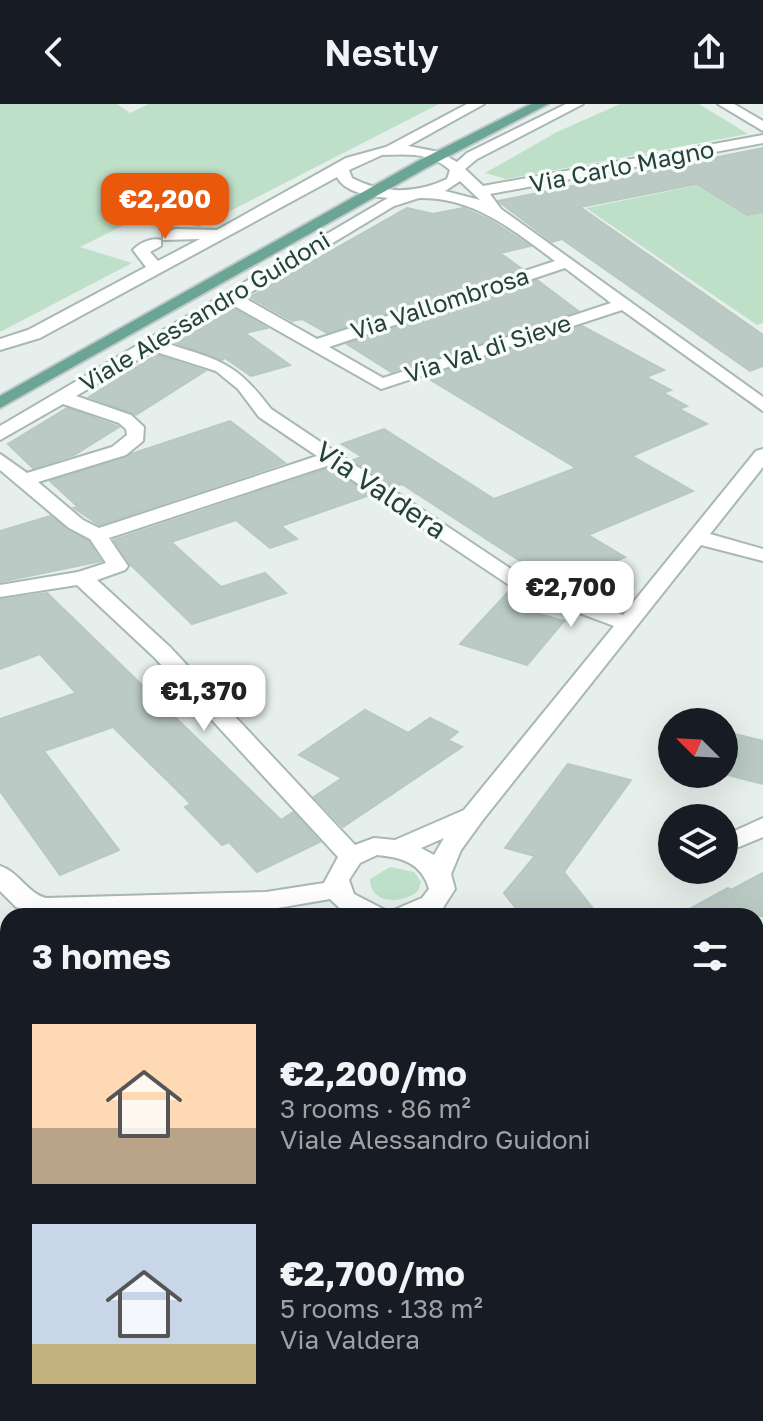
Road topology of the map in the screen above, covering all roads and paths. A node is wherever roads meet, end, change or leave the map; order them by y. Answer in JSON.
{"nodes":[{"id":1,"x":477,"y":104,"type":"edge"},
{"id":2,"x":517,"y":104,"type":"edge"},
{"id":3,"x":541,"y":104,"type":"edge"},
{"id":4,"x":576,"y":104,"type":"edge"},
{"id":5,"x":725,"y":104,"type":"edge"},
{"id":6,"x":763,"y":127,"type":"edge"},
{"id":7,"x":763,"y":139,"type":"edge"},
{"id":8,"x":388,"y":151,"type":"junction"},
{"id":9,"x":430,"y":154,"type":"junction"},
{"id":10,"x":341,"y":169,"type":"junction"},
{"id":11,"x":457,"y":169,"type":"junction"},
{"id":12,"x":367,"y":189,"type":"junction"},
{"id":13,"x":481,"y":191,"type":"junction"},
{"id":14,"x":413,"y":193,"type":"junction"},
{"id":15,"x":505,"y":217,"type":"junction"},
{"id":16,"x":222,"y":234,"type":"junction"},
{"id":17,"x":567,"y":262,"type":"junction"},
{"id":18,"x":156,"y":269,"type":"junction"},
{"id":19,"x":231,"y":297,"type":"junction"},
{"id":20,"x":624,"y":304,"type":"junction"},
{"id":21,"x":149,"y":344,"type":"junction"},
{"id":22,"x":0,"y":345,"type":"edge"},
{"id":23,"x":314,"y":346,"type":"junction"},
{"id":24,"x":763,"y":378,"type":"edge"},
{"id":25,"x":0,"y":388,"type":"edge"},
{"id":26,"x":738,"y":388,"type":"junction"},
{"id":27,"x":60,"y":397,"type":"junction"},
{"id":28,"x":0,"y":403,"type":"edge"},
{"id":29,"x":763,"y":406,"type":"edge"},
{"id":30,"x":0,"y":434,"type":"edge"},
{"id":31,"x":763,"y":455,"type":"edge"},
{"id":32,"x":331,"y":458,"type":"junction"},
{"id":33,"x":0,"y":460,"type":"edge"},
{"id":34,"x":26,"y":480,"type":"junction"},
{"id":35,"x":97,"y":535,"type":"junction"},
{"id":36,"x":696,"y":537,"type":"junction"},
{"id":37,"x":763,"y":555,"type":"edge"},
{"id":38,"x":82,"y":578,"type":"junction"},
{"id":39,"x":0,"y":583,"type":"edge"},
{"id":40,"x":0,"y":591,"type":"edge"},
{"id":41,"x":625,"y":623,"type":"junction"},
{"id":42,"x":473,"y":815,"type":"junction"},
{"id":43,"x":763,"y":826,"type":"edge"},
{"id":44,"x":739,"y":839,"type":"dead end"},
{"id":45,"x":399,"y":848,"type":"junction"},
{"id":46,"x":352,"y":857,"type":"junction"},
{"id":47,"x":439,"y":872,"type":"junction"},
{"id":48,"x":0,"y":875,"type":"edge"},
{"id":49,"x":337,"y":889,"type":"junction"},
{"id":50,"x":356,"y":908,"type":"edge"},
{"id":51,"x":434,"y":908,"type":"edge"}],
"edges":[{"from":1,"to":8,"type":"street","name":"Viale Alessandro Guidoni"},
{"from":2,"to":9,"type":"main road","name":"Viale Alessandro Guidoni"},
{"from":3,"to":9,"type":"main road","name":"Viale Alessandro Guidoni"},
{"from":4,"to":11,"type":"street","name":"Viale Alessandro Guidoni"},
{"from":5,"to":6,"type":"street"},
{"from":7,"to":13,"type":"street","name":"Via Carlo Magno"},
{"from":8,"to":9,"type":"street","name":"Viale Alessandro Guidoni"},
{"from":8,"to":10,"type":"street","name":"Viale Alessandro Guidoni"},
{"from":9,"to":11,"type":"street"},
{"from":9,"to":12,"type":"main road","name":"Viale Alessandro Guidoni"},
{"from":10,"to":12,"type":"street"},
{"from":10,"to":16,"type":"street","name":"Viale Alessandro Guidoni"},
{"from":11,"to":13,"type":"street"},
{"from":11,"to":14,"type":"street","name":"Viale Alessandro Guidoni"},
{"from":12,"to":14,"type":"street","name":"Viale Alessandro Guidoni"},
{"from":12,"to":25,"type":"main road","name":"Viale Alessandro Guidoni"},
{"from":12,"to":28,"type":"main road","name":"Viale Alessandro Guidoni"},
{"from":13,"to":15,"type":"street"},
{"from":14,"to":15,"type":"street"},
{"from":14,"to":19,"type":"street","name":"Viale Alessandro Guidoni"},
{"from":15,"to":17,"type":"street"},
{"from":16,"to":18,"type":"street","name":"Viale Alessandro Guidoni"},
{"from":16,"to":18,"type":"street"},
{"from":17,"to":20,"type":"street"},
{"from":17,"to":23,"type":"street","name":"Via Vallombrosa"},
{"from":18,"to":22,"type":"street","name":"Viale Alessandro Guidoni"},
{"from":19,"to":21,"type":"street","name":"Viale Alessandro Guidoni"},
{"from":19,"to":23,"type":"street","name":"Via Val di Sieve"},
{"from":20,"to":23,"type":"street","name":"Via Val di Sieve"},
{"from":20,"to":26,"type":"street"},
{"from":21,"to":27,"type":"street","name":"Viale Alessandro Guidoni"},
{"from":21,"to":32,"type":"street","name":"Via Valdera"},
{"from":24,"to":26,"type":"street"},
{"from":26,"to":29,"type":"street"},
{"from":27,"to":30,"type":"street","name":"Viale Alessandro Guidoni"},
{"from":27,"to":34,"type":"street"},
{"from":31,"to":36,"type":"street"},
{"from":32,"to":35,"type":"street"},
{"from":32,"to":41,"type":"street","name":"Via Valdera"},
{"from":33,"to":34,"type":"street"},
{"from":34,"to":35,"type":"street"},
{"from":35,"to":38,"type":"street"},
{"from":36,"to":37,"type":"street"},
{"from":36,"to":41,"type":"street"},
{"from":38,"to":39,"type":"street"},
{"from":38,"to":40,"type":"street"},
{"from":38,"to":46,"type":"street"},
{"from":41,"to":42,"type":"street"},
{"from":42,"to":45,"type":"street"},
{"from":42,"to":47,"type":"street"},
{"from":43,"to":44,"type":"street"},
{"from":45,"to":46,"type":"street"},
{"from":45,"to":47,"type":"street"},
{"from":46,"to":49,"type":"street"},
{"from":47,"to":51,"type":"street"},
{"from":48,"to":49,"type":"street"},
{"from":49,"to":50,"type":"street"}]}
